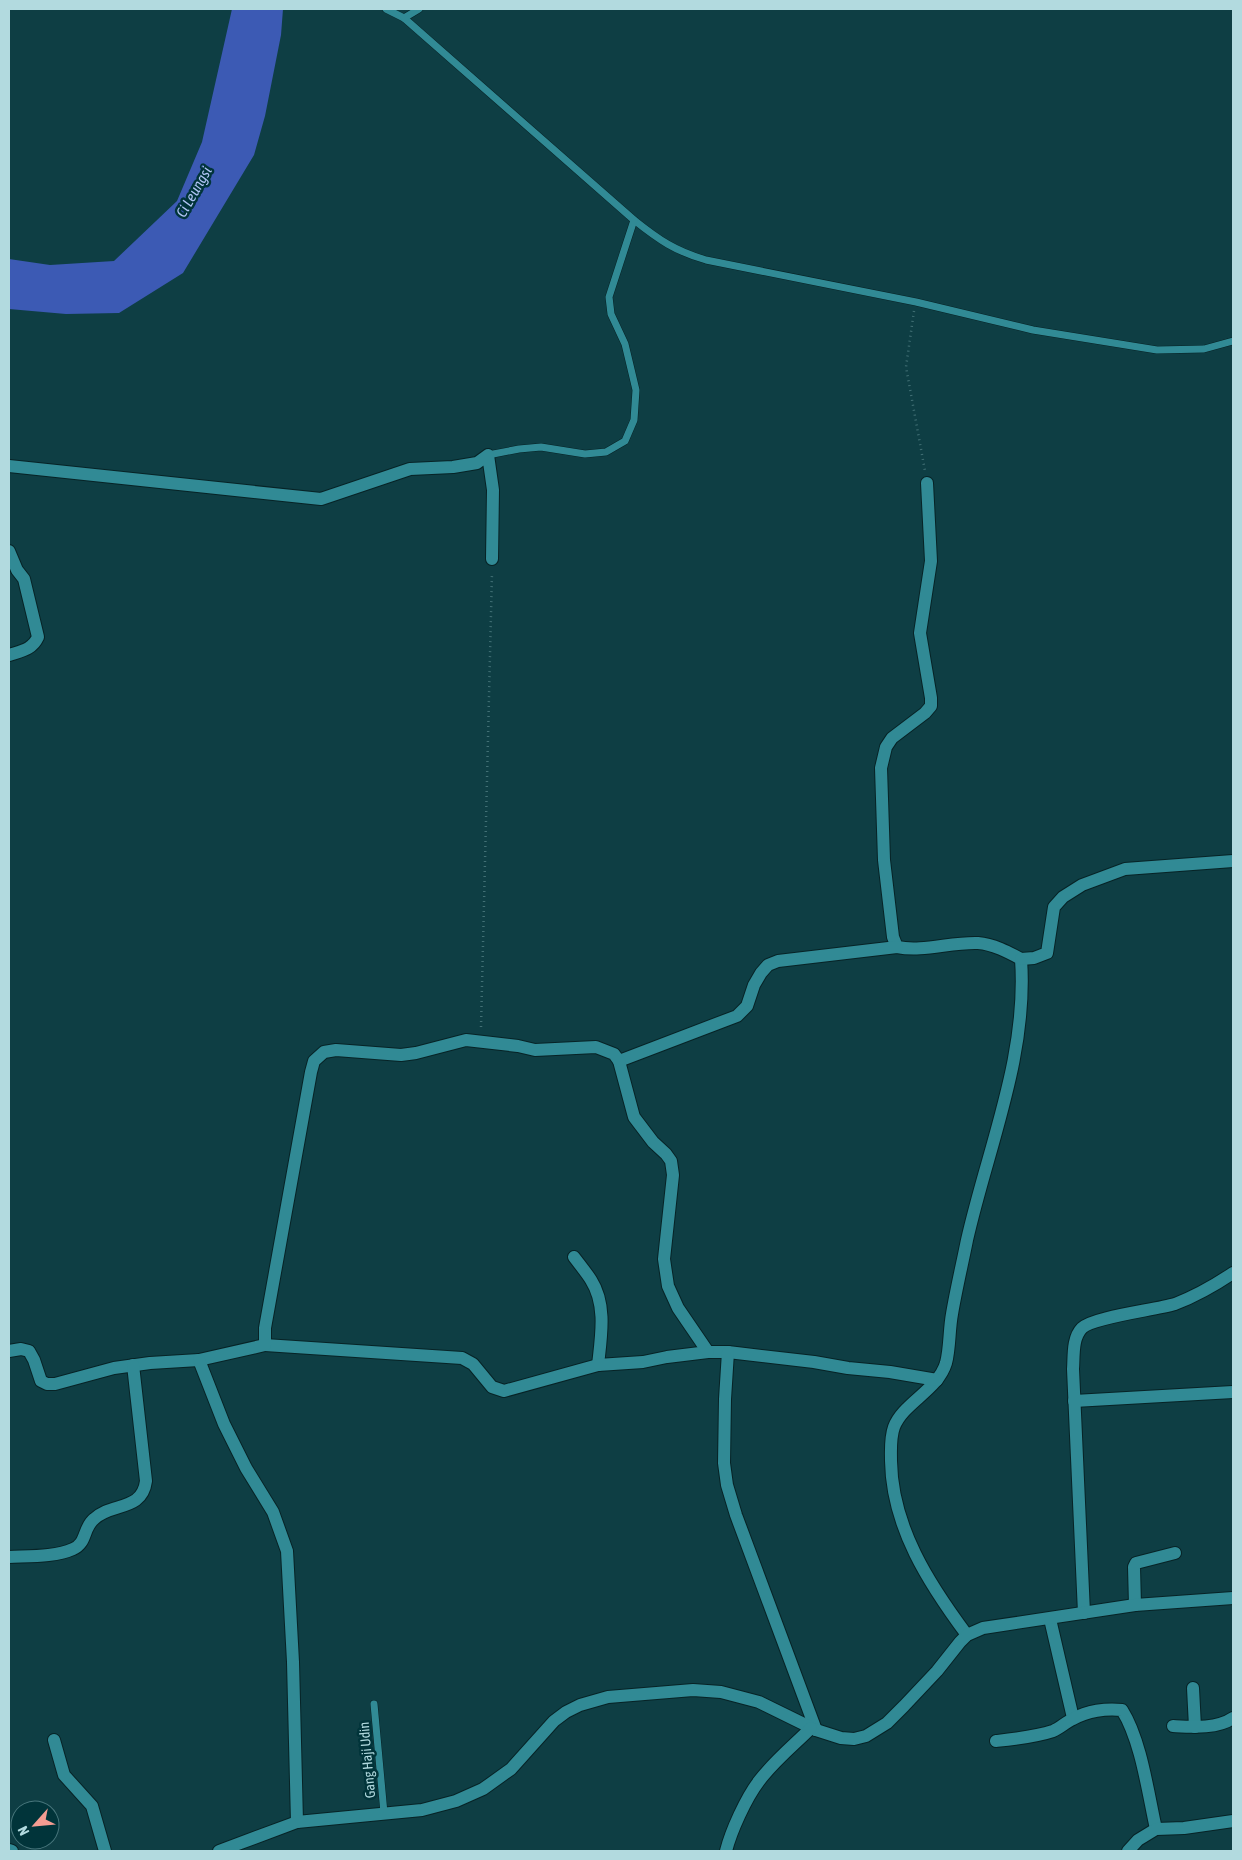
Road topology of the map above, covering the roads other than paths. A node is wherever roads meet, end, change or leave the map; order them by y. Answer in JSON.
{"nodes":[{"id":1,"x":386,"y":9,"type":"edge"},
{"id":2,"x":419,"y":9,"type":"edge"},
{"id":3,"x":404,"y":18,"type":"junction"},
{"id":4,"x":634,"y":220,"type":"junction"},
{"id":5,"x":1233,"y":341,"type":"edge"},
{"id":6,"x":488,"y":455,"type":"junction"},
{"id":7,"x":9,"y":466,"type":"edge"},
{"id":8,"x":927,"y":482,"type":"road end"},
{"id":9,"x":9,"y":551,"type":"edge"},
{"id":10,"x":492,"y":559,"type":"road end"},
{"id":11,"x":9,"y":655,"type":"edge"},
{"id":12,"x":1233,"y":860,"type":"edge"},
{"id":13,"x":896,"y":947,"type":"junction"},
{"id":14,"x":1021,"y":959,"type":"junction"},
{"id":15,"x":619,"y":1061,"type":"junction"},
{"id":16,"x":574,"y":1257,"type":"dead end"},
{"id":17,"x":1233,"y":1273,"type":"edge"},
{"id":18,"x":265,"y":1345,"type":"junction"},
{"id":19,"x":9,"y":1351,"type":"edge"},
{"id":20,"x":708,"y":1352,"type":"junction"},
{"id":21,"x":728,"y":1352,"type":"junction"},
{"id":22,"x":199,"y":1360,"type":"junction"},
{"id":23,"x":133,"y":1365,"type":"junction"},
{"id":24,"x":598,"y":1365,"type":"junction"},
{"id":25,"x":937,"y":1380,"type":"junction"},
{"id":26,"x":1233,"y":1392,"type":"edge"},
{"id":27,"x":1074,"y":1401,"type":"junction"},
{"id":28,"x":1175,"y":1553,"type":"dead end"},
{"id":29,"x":9,"y":1557,"type":"edge"},
{"id":30,"x":1233,"y":1598,"type":"edge"},
{"id":31,"x":1135,"y":1605,"type":"junction"},
{"id":32,"x":1084,"y":1613,"type":"junction"},
{"id":33,"x":1050,"y":1618,"type":"junction"},
{"id":34,"x":967,"y":1635,"type":"junction"},
{"id":35,"x":1193,"y":1688,"type":"dead end"},
{"id":36,"x":374,"y":1704,"type":"dead end"},
{"id":37,"x":1073,"y":1718,"type":"junction"},
{"id":38,"x":1233,"y":1718,"type":"edge"},
{"id":39,"x":1173,"y":1726,"type":"dead end"},
{"id":40,"x":1195,"y":1727,"type":"junction"},
{"id":41,"x":814,"y":1729,"type":"junction"},
{"id":42,"x":54,"y":1740,"type":"dead end"},
{"id":43,"x":996,"y":1742,"type":"dead end"},
{"id":44,"x":384,"y":1813,"type":"junction"},
{"id":45,"x":1233,"y":1821,"type":"edge"},
{"id":46,"x":298,"y":1822,"type":"junction"},
{"id":47,"x":1156,"y":1829,"type":"junction"},
{"id":48,"x":106,"y":1851,"type":"edge"},
{"id":49,"x":219,"y":1851,"type":"edge"},
{"id":50,"x":223,"y":1851,"type":"edge"},
{"id":51,"x":726,"y":1851,"type":"edge"},
{"id":52,"x":1128,"y":1851,"type":"edge"}],
"edges":[{"from":1,"to":3,"type":"lane"},
{"from":2,"to":3,"type":"lane"},
{"from":3,"to":4,"type":"lane"},
{"from":4,"to":5,"type":"lane"},
{"from":4,"to":6,"type":"lane"},
{"from":6,"to":7,"type":"street"},
{"from":6,"to":10,"type":"street"},
{"from":8,"to":13,"type":"street"},
{"from":9,"to":11,"type":"street"},
{"from":12,"to":14,"type":"street"},
{"from":13,"to":14,"type":"street"},
{"from":13,"to":15,"type":"street"},
{"from":14,"to":25,"type":"street"},
{"from":15,"to":18,"type":"street"},
{"from":15,"to":20,"type":"street"},
{"from":16,"to":24,"type":"street"},
{"from":17,"to":27,"type":"street"},
{"from":18,"to":22,"type":"street"},
{"from":18,"to":24,"type":"street"},
{"from":19,"to":23,"type":"street"},
{"from":20,"to":21,"type":"street"},
{"from":20,"to":24,"type":"street"},
{"from":21,"to":25,"type":"street"},
{"from":21,"to":41,"type":"street"},
{"from":22,"to":23,"type":"street"},
{"from":22,"to":46,"type":"street"},
{"from":23,"to":29,"type":"street"},
{"from":25,"to":34,"type":"street"},
{"from":26,"to":27,"type":"street"},
{"from":27,"to":32,"type":"street"},
{"from":28,"to":31,"type":"street"},
{"from":30,"to":31,"type":"street"},
{"from":31,"to":32,"type":"street"},
{"from":32,"to":33,"type":"street"},
{"from":33,"to":34,"type":"street"},
{"from":33,"to":37,"type":"street"},
{"from":34,"to":41,"type":"street"},
{"from":35,"to":40,"type":"street"},
{"from":36,"to":44,"type":"lane","name":"Gang Haji Udin"},
{"from":37,"to":43,"type":"street"},
{"from":37,"to":47,"type":"street"},
{"from":38,"to":40,"type":"street"},
{"from":39,"to":40,"type":"street"},
{"from":41,"to":44,"type":"street"},
{"from":41,"to":51,"type":"street"},
{"from":42,"to":48,"type":"street"},
{"from":44,"to":46,"type":"street"},
{"from":45,"to":47,"type":"street"},
{"from":46,"to":50,"type":"street"},
{"from":47,"to":52,"type":"street"},
{"from":49,"to":50,"type":"street"}]}
